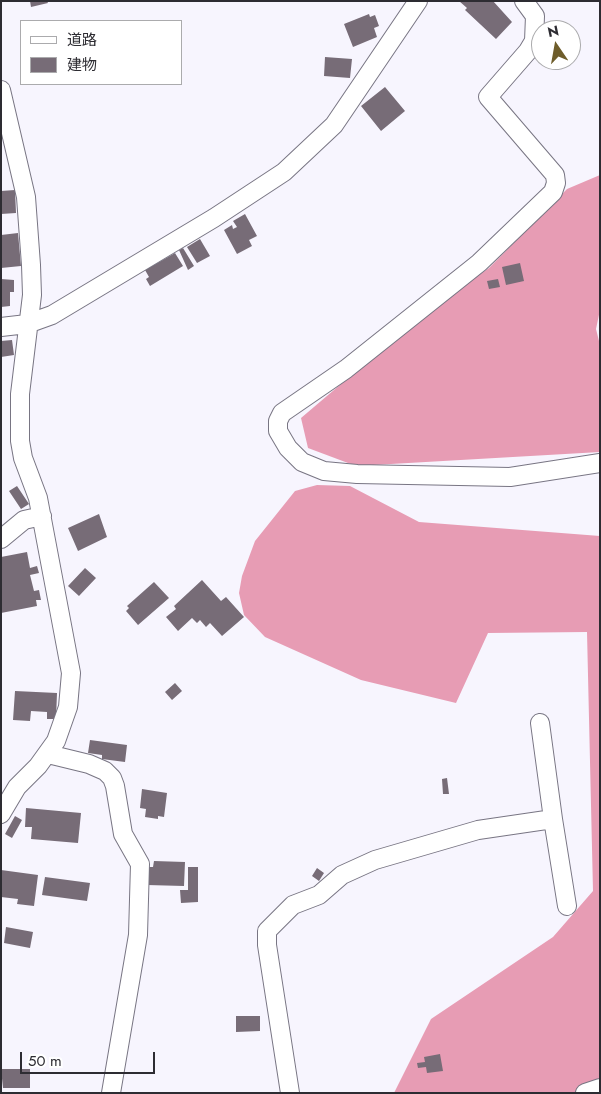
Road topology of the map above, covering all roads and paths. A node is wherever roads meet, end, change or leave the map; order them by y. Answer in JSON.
{"nodes":[{"id":1,"x":418,"y":1,"type":"edge"},
{"id":2,"x":524,"y":1,"type":"edge"},
{"id":3,"x":1,"y":90,"type":"edge"},
{"id":4,"x":27,"y":324,"type":"junction"},
{"id":5,"x":1,"y":327,"type":"edge"},
{"id":6,"x":600,"y":463,"type":"edge"},
{"id":7,"x":42,"y":516,"type":"junction"},
{"id":8,"x":1,"y":538,"type":"edge"},
{"id":9,"x":540,"y":723,"type":"dead end"},
{"id":10,"x":48,"y":754,"type":"junction"},
{"id":11,"x":1,"y":814,"type":"edge"},
{"id":12,"x":553,"y":819,"type":"junction"},
{"id":13,"x":567,"y":906,"type":"dead end"},
{"id":14,"x":600,"y":1088,"type":"edge"},
{"id":15,"x":111,"y":1093,"type":"edge"},
{"id":16,"x":290,"y":1093,"type":"edge"},
{"id":17,"x":585,"y":1093,"type":"edge"}],
"edges":[{"from":1,"to":4,"type":"street"},
{"from":2,"to":6,"type":"street"},
{"from":3,"to":4,"type":"street"},
{"from":4,"to":5,"type":"street"},
{"from":4,"to":7,"type":"street"},
{"from":7,"to":8,"type":"street"},
{"from":7,"to":10,"type":"street"},
{"from":9,"to":12,"type":"street"},
{"from":10,"to":11,"type":"street"},
{"from":10,"to":15,"type":"street"},
{"from":12,"to":13,"type":"street"},
{"from":12,"to":16,"type":"street"},
{"from":14,"to":17,"type":"street"}]}
